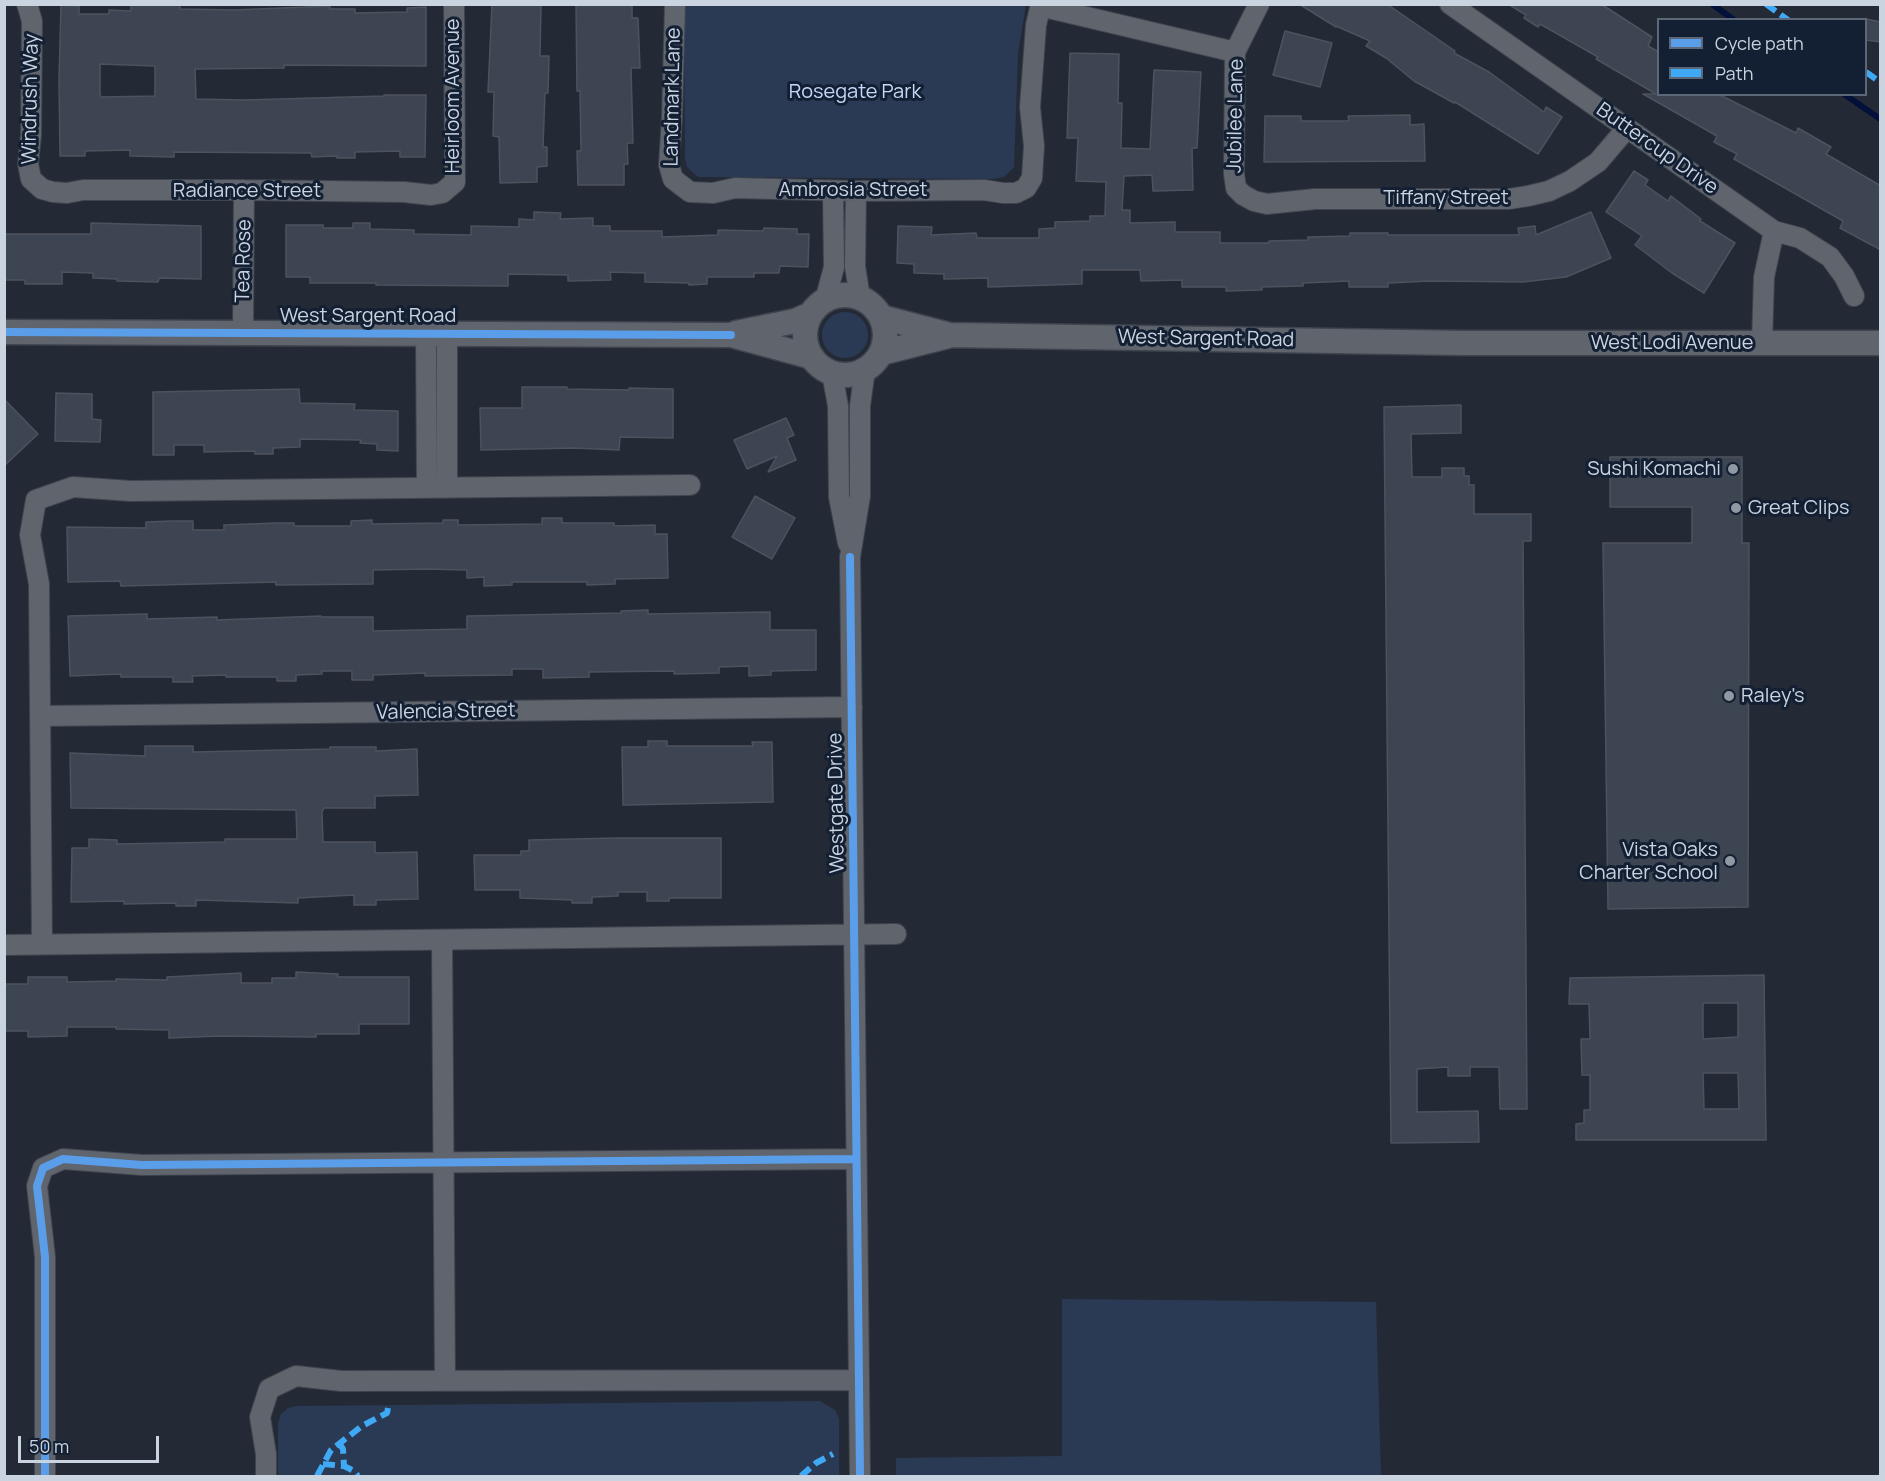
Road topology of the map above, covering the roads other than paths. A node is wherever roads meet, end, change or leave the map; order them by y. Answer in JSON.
{"nodes":[{"id":1,"x":27,"y":4,"type":"edge"},
{"id":2,"x":453,"y":4,"type":"edge"},
{"id":3,"x":675,"y":4,"type":"edge"},
{"id":4,"x":1259,"y":4,"type":"edge"},
{"id":5,"x":1450,"y":4,"type":"edge"},
{"id":6,"x":1040,"y":5,"type":"edge"},
{"id":7,"x":1235,"y":52,"type":"junction"},
{"id":8,"x":1627,"y":128,"type":"junction"},
{"id":9,"x":681,"y":186,"type":"joint"},
{"id":10,"x":450,"y":187,"type":"joint"},
{"id":11,"x":42,"y":189,"type":"joint"},
{"id":12,"x":244,"y":190,"type":"junction"},
{"id":13,"x":833,"y":191,"type":"junction"},
{"id":14,"x":856,"y":191,"type":"junction"},
{"id":15,"x":1243,"y":195,"type":"joint"},
{"id":16,"x":1774,"y":231,"type":"junction"},
{"id":17,"x":1854,"y":296,"type":"dead end"},
{"id":18,"x":860,"y":298,"type":"junction"},
{"id":19,"x":818,"y":307,"type":"junction"},
{"id":20,"x":881,"y":317,"type":"junction"},
{"id":21,"x":4,"y":332,"type":"edge"},
{"id":22,"x":243,"y":332,"type":"junction"},
{"id":23,"x":436,"y":333,"type":"junction"},
{"id":24,"x":731,"y":335,"type":"junction"},
{"id":25,"x":950,"y":335,"type":"junction"},
{"id":26,"x":1463,"y":343,"type":"joint"},
{"id":27,"x":1762,"y":343,"type":"junction"},
{"id":28,"x":1881,"y":343,"type":"edge"},
{"id":29,"x":812,"y":357,"type":"junction"},
{"id":30,"x":873,"y":361,"type":"junction"},
{"id":31,"x":832,"y":373,"type":"junction"},
{"id":32,"x":690,"y":485,"type":"dead end"},
{"id":33,"x":427,"y":488,"type":"junction"},
{"id":34,"x":447,"y":488,"type":"junction"},
{"id":35,"x":850,"y":557,"type":"junction"},
{"id":36,"x":852,"y":707,"type":"junction"},
{"id":37,"x":40,"y":716,"type":"junction"},
{"id":38,"x":855,"y":934,"type":"junction"},
{"id":39,"x":896,"y":934,"type":"dead end"},
{"id":40,"x":442,"y":940,"type":"junction"},
{"id":41,"x":42,"y":944,"type":"junction"},
{"id":42,"x":4,"y":945,"type":"edge"},
{"id":43,"x":856,"y":1159,"type":"junction"},
{"id":44,"x":443,"y":1162,"type":"junction"},
{"id":45,"x":859,"y":1380,"type":"junction"},
{"id":46,"x":445,"y":1382,"type":"junction"},
{"id":47,"x":45,"y":1476,"type":"edge"},
{"id":48,"x":266,"y":1476,"type":"edge"},
{"id":49,"x":860,"y":1476,"type":"edge"}],
"edges":[{"from":1,"to":11,"type":"street","name":"Windrush Way"},
{"from":2,"to":10,"type":"street","name":"Heirloom Avenue"},
{"from":3,"to":9,"type":"street","name":"Landmark Lane"},
{"from":4,"to":7,"type":"street","name":"Jubilee Lane"},
{"from":5,"to":8,"type":"street","name":"Buttercup Drive"},
{"from":6,"to":7,"type":"street"},
{"from":6,"to":14,"type":"street","name":"Ambrosia Street"},
{"from":7,"to":15,"type":"street","name":"Jubilee Lane"},
{"from":8,"to":15,"type":"street","name":"Tiffany Street"},
{"from":8,"to":16,"type":"street","name":"Buttercup Drive"},
{"from":9,"to":13,"type":"street","name":"Ambrosia Street"},
{"from":10,"to":12,"type":"street","name":"Radiance Street"},
{"from":11,"to":12,"type":"street","name":"Radiance Street"},
{"from":12,"to":22,"type":"street","name":"Tea Rose"},
{"from":13,"to":14,"type":"street","name":"Ambrosia Street"},
{"from":13,"to":19,"type":"street"},
{"from":14,"to":18,"type":"street"},
{"from":16,"to":17,"type":"street","name":"Buttercup Drive"},
{"from":16,"to":27,"type":"street"},
{"from":18,"to":19,"type":"street"},
{"from":18,"to":20,"type":"street"},
{"from":19,"to":24,"type":"street","name":"West Sargent Road"},
{"from":19,"to":29,"type":"street"},
{"from":20,"to":25,"type":"street","name":"West Sargent Road"},
{"from":20,"to":30,"type":"street"},
{"from":21,"to":22,"type":"street","name":"West Sargent Road"},
{"from":22,"to":23,"type":"street","name":"West Sargent Road"},
{"from":23,"to":24,"type":"street","name":"West Sargent Road"},
{"from":23,"to":33,"type":"street"},
{"from":23,"to":34,"type":"street"},
{"from":24,"to":29,"type":"street","name":"West Sargent Road"},
{"from":25,"to":26,"type":"street","name":"West Sargent Road"},
{"from":25,"to":30,"type":"street","name":"West Sargent Road"},
{"from":26,"to":27,"type":"street","name":"West Lodi Avenue"},
{"from":27,"to":28,"type":"street","name":"West Lodi Avenue"},
{"from":29,"to":31,"type":"street"},
{"from":30,"to":31,"type":"street"},
{"from":30,"to":35,"type":"street","name":"Westgate Drive"},
{"from":31,"to":35,"type":"street","name":"Westgate Drive"},
{"from":32,"to":34,"type":"street"},
{"from":33,"to":34,"type":"street"},
{"from":33,"to":37,"type":"street"},
{"from":35,"to":36,"type":"street","name":"Westgate Drive"},
{"from":36,"to":37,"type":"street","name":"Valencia Street"},
{"from":36,"to":38,"type":"street","name":"Westgate Drive"},
{"from":37,"to":41,"type":"street"},
{"from":38,"to":39,"type":"street"},
{"from":38,"to":40,"type":"street"},
{"from":38,"to":43,"type":"street","name":"Westgate Drive"},
{"from":40,"to":41,"type":"street"},
{"from":40,"to":44,"type":"street"},
{"from":41,"to":42,"type":"street"},
{"from":43,"to":44,"type":"street"},
{"from":43,"to":45,"type":"street","name":"Westgate Drive"},
{"from":44,"to":46,"type":"street"},
{"from":44,"to":47,"type":"street"},
{"from":45,"to":46,"type":"street"},
{"from":45,"to":49,"type":"street","name":"Westgate Drive"},
{"from":46,"to":48,"type":"street"}]}
